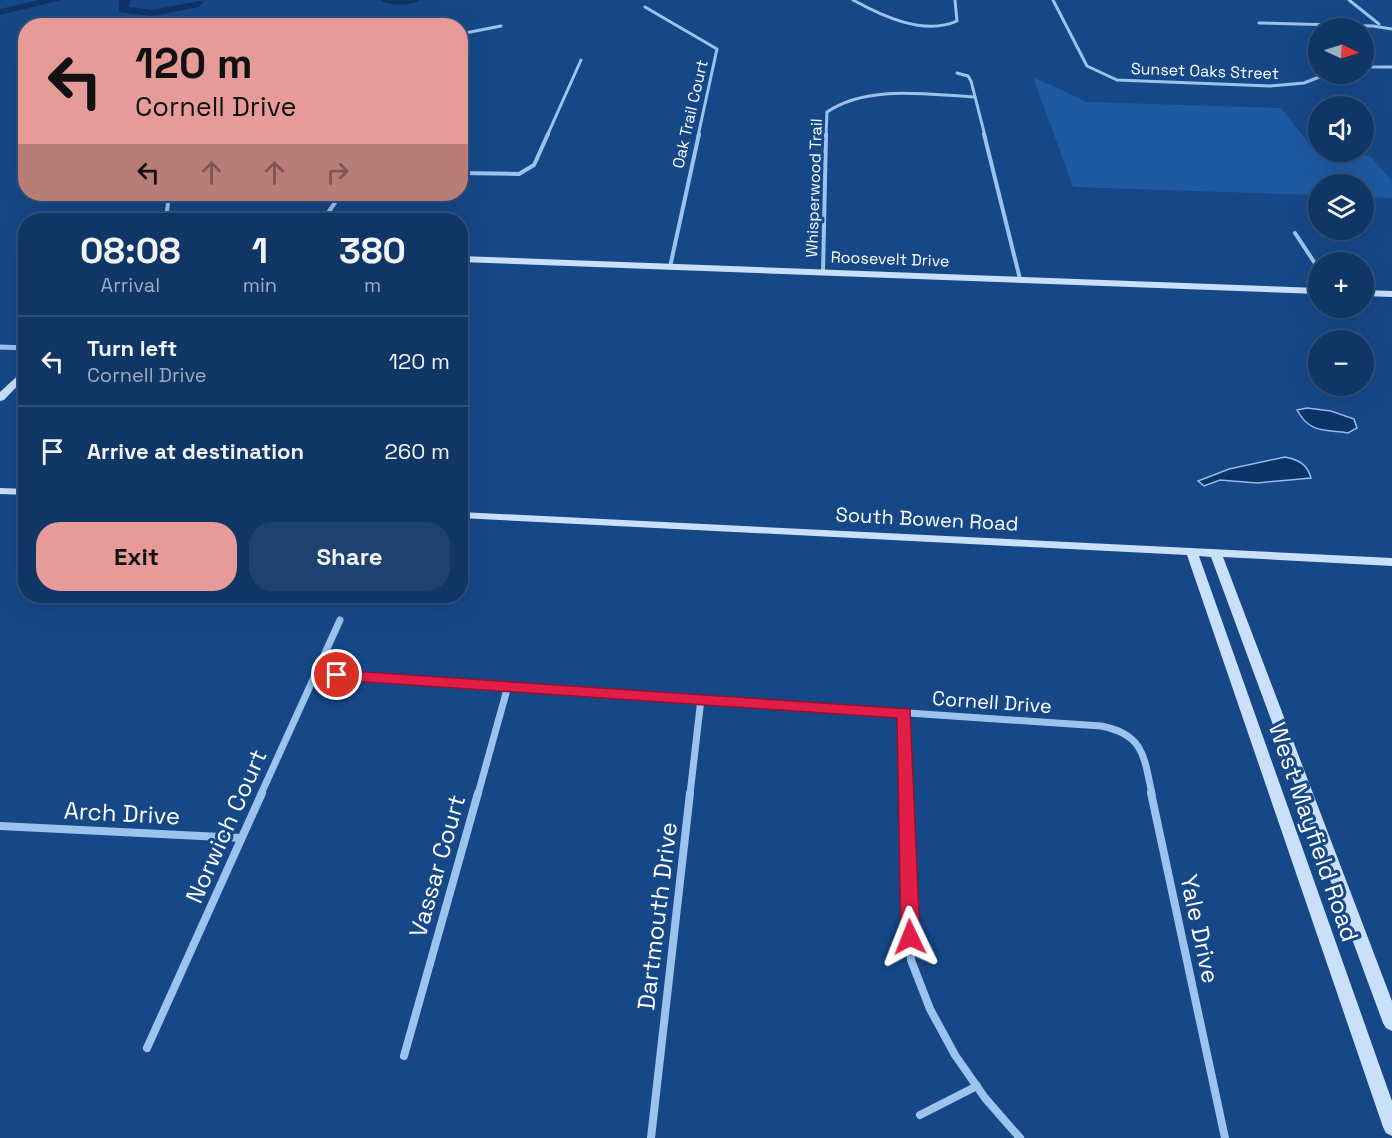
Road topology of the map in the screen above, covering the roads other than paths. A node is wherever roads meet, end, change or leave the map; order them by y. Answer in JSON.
{"nodes":[{"id":1,"x":853,"y":0,"type":"edge"},
{"id":2,"x":955,"y":0,"type":"edge"},
{"id":3,"x":1053,"y":0,"type":"edge"},
{"id":4,"x":1349,"y":0,"type":"edge"},
{"id":5,"x":645,"y":7,"type":"dead end"},
{"id":6,"x":1259,"y":23,"type":"dead end"},
{"id":7,"x":501,"y":26,"type":"dead end"},
{"id":8,"x":1386,"y":27,"type":"junction"},
{"id":9,"x":1392,"y":28,"type":"edge"},
{"id":10,"x":468,"y":32,"type":"edge"},
{"id":11,"x":581,"y":60,"type":"dead end"},
{"id":12,"x":1374,"y":67,"type":"edge"},
{"id":13,"x":1392,"y":67,"type":"edge"},
{"id":14,"x":957,"y":73,"type":"dead end"},
{"id":15,"x":1308,"y":81,"type":"edge"},
{"id":16,"x":975,"y":97,"type":"junction"},
{"id":17,"x":468,"y":173,"type":"edge"},
{"id":18,"x":1295,"y":233,"type":"dead end"},
{"id":19,"x":1308,"y":253,"type":"edge"},
{"id":20,"x":468,"y":259,"type":"edge"},
{"id":21,"x":670,"y":267,"type":"junction"},
{"id":22,"x":823,"y":272,"type":"junction"},
{"id":23,"x":1020,"y":279,"type":"junction"},
{"id":24,"x":1308,"y":291,"type":"edge"},
{"id":25,"x":1374,"y":293,"type":"edge"},
{"id":26,"x":1392,"y":294,"type":"edge"},
{"id":27,"x":0,"y":347,"type":"edge"},
{"id":28,"x":18,"y":348,"type":"edge"},
{"id":29,"x":18,"y":379,"type":"edge"},
{"id":30,"x":0,"y":398,"type":"edge"},
{"id":31,"x":0,"y":491,"type":"edge"},
{"id":32,"x":18,"y":492,"type":"edge"},
{"id":33,"x":468,"y":514,"type":"edge"},
{"id":34,"x":1192,"y":552,"type":"junction"},
{"id":35,"x":1216,"y":553,"type":"junction"},
{"id":36,"x":1392,"y":562,"type":"edge"},
{"id":37,"x":340,"y":620,"type":"dead end"},
{"id":38,"x":316,"y":673,"type":"junction"},
{"id":39,"x":508,"y":686,"type":"junction"},
{"id":40,"x":701,"y":699,"type":"junction"},
{"id":41,"x":904,"y":712,"type":"junction"},
{"id":42,"x":1126,"y":734,"type":"joint"},
{"id":43,"x":0,"y":826,"type":"edge"},
{"id":44,"x":241,"y":838,"type":"junction"},
{"id":45,"x":1392,"y":1023,"type":"edge"},
{"id":46,"x":147,"y":1048,"type":"dead end"},
{"id":47,"x":404,"y":1056,"type":"dead end"},
{"id":48,"x":977,"y":1086,"type":"junction"},
{"id":49,"x":920,"y":1115,"type":"dead end"},
{"id":50,"x":1392,"y":1127,"type":"edge"},
{"id":51,"x":651,"y":1138,"type":"edge"},
{"id":52,"x":1020,"y":1138,"type":"edge"},
{"id":53,"x":1225,"y":1138,"type":"edge"}],
"edges":[{"from":1,"to":2,"type":"street"},
{"from":3,"to":15,"type":"street","name":"Sunset Oaks Street"},
{"from":4,"to":8,"type":"street"},
{"from":5,"to":21,"type":"street","name":"Oak Trail Court"},
{"from":6,"to":8,"type":"street"},
{"from":7,"to":10,"type":"street"},
{"from":8,"to":9,"type":"street"},
{"from":11,"to":17,"type":"street"},
{"from":12,"to":13,"type":"street"},
{"from":14,"to":16,"type":"street"},
{"from":16,"to":22,"type":"street","name":"Whisperwood Trail"},
{"from":16,"to":23,"type":"street"},
{"from":18,"to":19,"type":"street"},
{"from":20,"to":21,"type":"main road","name":"Roosevelt Drive"},
{"from":21,"to":22,"type":"main road","name":"Roosevelt Drive"},
{"from":22,"to":23,"type":"main road","name":"Roosevelt Drive"},
{"from":23,"to":24,"type":"main road","name":"Roosevelt Drive"},
{"from":25,"to":26,"type":"main road"},
{"from":27,"to":28,"type":"street"},
{"from":29,"to":30,"type":"main road"},
{"from":31,"to":32,"type":"main road"},
{"from":33,"to":34,"type":"main road","name":"South Bowen Road"},
{"from":34,"to":35,"type":"main road","name":"South Bowen Road"},
{"from":34,"to":50,"type":"main road","name":"West Mayfield Road"},
{"from":35,"to":36,"type":"main road","name":"South Bowen Road"},
{"from":35,"to":45,"type":"main road"},
{"from":37,"to":38,"type":"street","name":"Norwich Court"},
{"from":38,"to":39,"type":"street","name":"Cornell Drive"},
{"from":38,"to":44,"type":"street","name":"Norwich Court"},
{"from":39,"to":40,"type":"street","name":"Cornell Drive"},
{"from":39,"to":47,"type":"street","name":"Vassar Court"},
{"from":40,"to":41,"type":"street","name":"Cornell Drive"},
{"from":40,"to":51,"type":"street","name":"Dartmouth Drive"},
{"from":41,"to":42,"type":"street","name":"Cornell Drive"},
{"from":41,"to":48,"type":"street"},
{"from":42,"to":53,"type":"street","name":"Yale Drive"},
{"from":43,"to":44,"type":"street","name":"Arch Drive"},
{"from":44,"to":46,"type":"street","name":"Norwich Court"},
{"from":48,"to":49,"type":"street"},
{"from":48,"to":52,"type":"street"}]}
